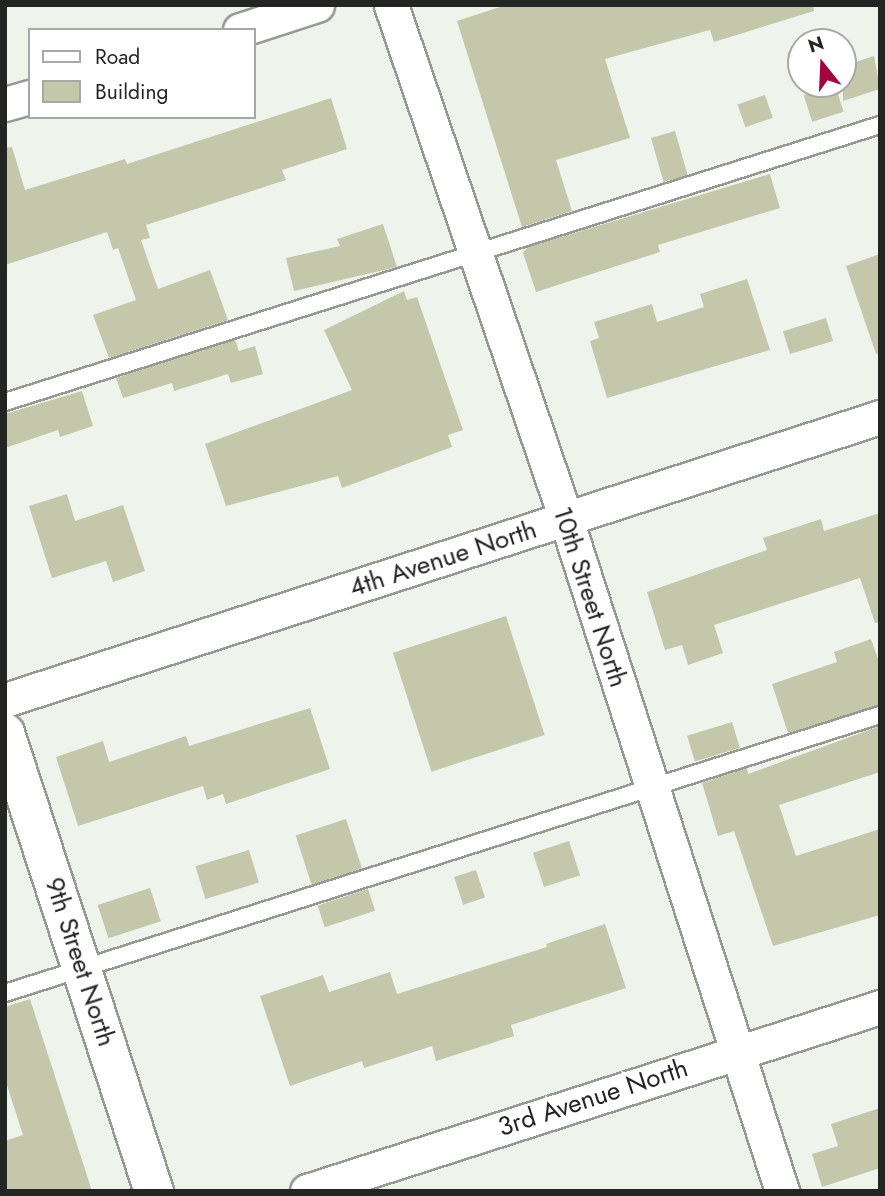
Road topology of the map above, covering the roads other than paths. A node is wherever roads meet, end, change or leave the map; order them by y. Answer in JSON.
{"nodes":[{"id":1,"x":317,"y":5,"type":"edge"},
{"id":2,"x":391,"y":5,"type":"edge"},
{"id":3,"x":246,"y":28,"type":"edge"},
{"id":4,"x":28,"y":98,"type":"edge"},
{"id":5,"x":5,"y":104,"type":"edge"},
{"id":6,"x":880,"y":124,"type":"edge"},
{"id":7,"x":474,"y":250,"type":"junction"},
{"id":8,"x":5,"y":402,"type":"edge"},
{"id":9,"x":880,"y":417,"type":"edge"},
{"id":10,"x":566,"y":519,"type":"junction"},
{"id":11,"x":5,"y":700,"type":"edge"},
{"id":12,"x":880,"y":715,"type":"edge"},
{"id":13,"x":5,"y":733,"type":"edge"},
{"id":14,"x":651,"y":787,"type":"junction"},
{"id":15,"x":82,"y":968,"type":"junction"},
{"id":16,"x":5,"y":993,"type":"edge"},
{"id":17,"x":880,"y":1007,"type":"edge"},
{"id":18,"x":736,"y":1052,"type":"junction"},
{"id":19,"x":154,"y":1191,"type":"edge"},
{"id":20,"x":307,"y":1191,"type":"edge"},
{"id":21,"x":782,"y":1191,"type":"edge"}],
"edges":[{"from":1,"to":3,"type":"street"},
{"from":2,"to":7,"type":"street","name":"10th Street North"},
{"from":4,"to":5,"type":"street"},
{"from":6,"to":7,"type":"lane"},
{"from":7,"to":8,"type":"lane"},
{"from":7,"to":10,"type":"street","name":"10th Street North"},
{"from":9,"to":10,"type":"street","name":"4th Avenue North"},
{"from":10,"to":11,"type":"street","name":"4th Avenue North"},
{"from":10,"to":14,"type":"street","name":"10th Street North"},
{"from":12,"to":14,"type":"lane"},
{"from":13,"to":15,"type":"main road","name":"9th Street North"},
{"from":14,"to":15,"type":"lane"},
{"from":14,"to":18,"type":"street","name":"10th Street North"},
{"from":15,"to":16,"type":"lane"},
{"from":15,"to":19,"type":"main road","name":"9th Street North"},
{"from":17,"to":18,"type":"street","name":"3rd Avenue North"},
{"from":18,"to":20,"type":"street","name":"3rd Avenue North"},
{"from":18,"to":21,"type":"street","name":"10th Street North"}]}
